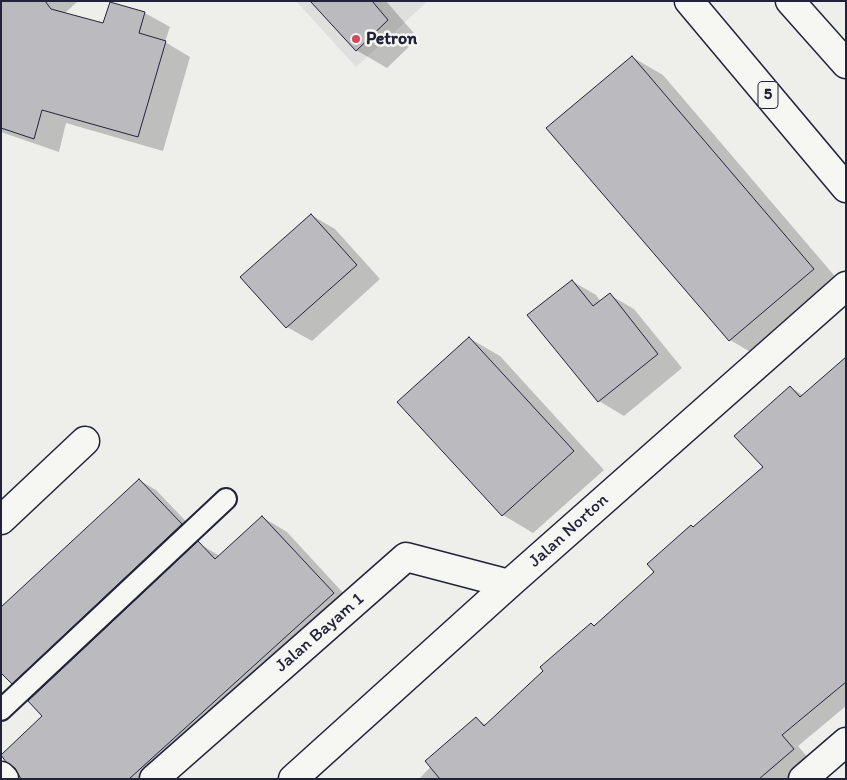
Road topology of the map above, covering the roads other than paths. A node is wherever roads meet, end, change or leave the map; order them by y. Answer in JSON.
{"nodes":[{"id":1,"x":689,"y":1,"type":"edge"},
{"id":2,"x":790,"y":1,"type":"edge"},
{"id":3,"x":846,"y":64,"type":"edge"},
{"id":4,"x":846,"y":188,"type":"edge"},
{"id":5,"x":846,"y":286,"type":"edge"},
{"id":6,"x":85,"y":441,"type":"dead end"},
{"id":7,"x":226,"y":499,"type":"dead end"},
{"id":8,"x":1,"y":520,"type":"edge"},
{"id":9,"x":509,"y":584,"type":"junction"},
{"id":10,"x":1,"y":710,"type":"edge"},
{"id":11,"x":846,"y":742,"type":"edge"},
{"id":12,"x":154,"y":779,"type":"edge"},
{"id":13,"x":293,"y":779,"type":"edge"},
{"id":14,"x":803,"y":779,"type":"edge"}],
"edges":[{"from":1,"to":4,"type":"main road","number":"5"},
{"from":2,"to":3,"type":"main road"},
{"from":5,"to":9,"type":"main road","name":"Jalan Norton"},
{"from":6,"to":8,"type":"main road"},
{"from":7,"to":10,"type":"lane"},
{"from":9,"to":12,"type":"main road","name":"Jalan Bayam 1"},
{"from":9,"to":13,"type":"main road","name":"Jalan Norton"},
{"from":11,"to":14,"type":"main road"}]}
